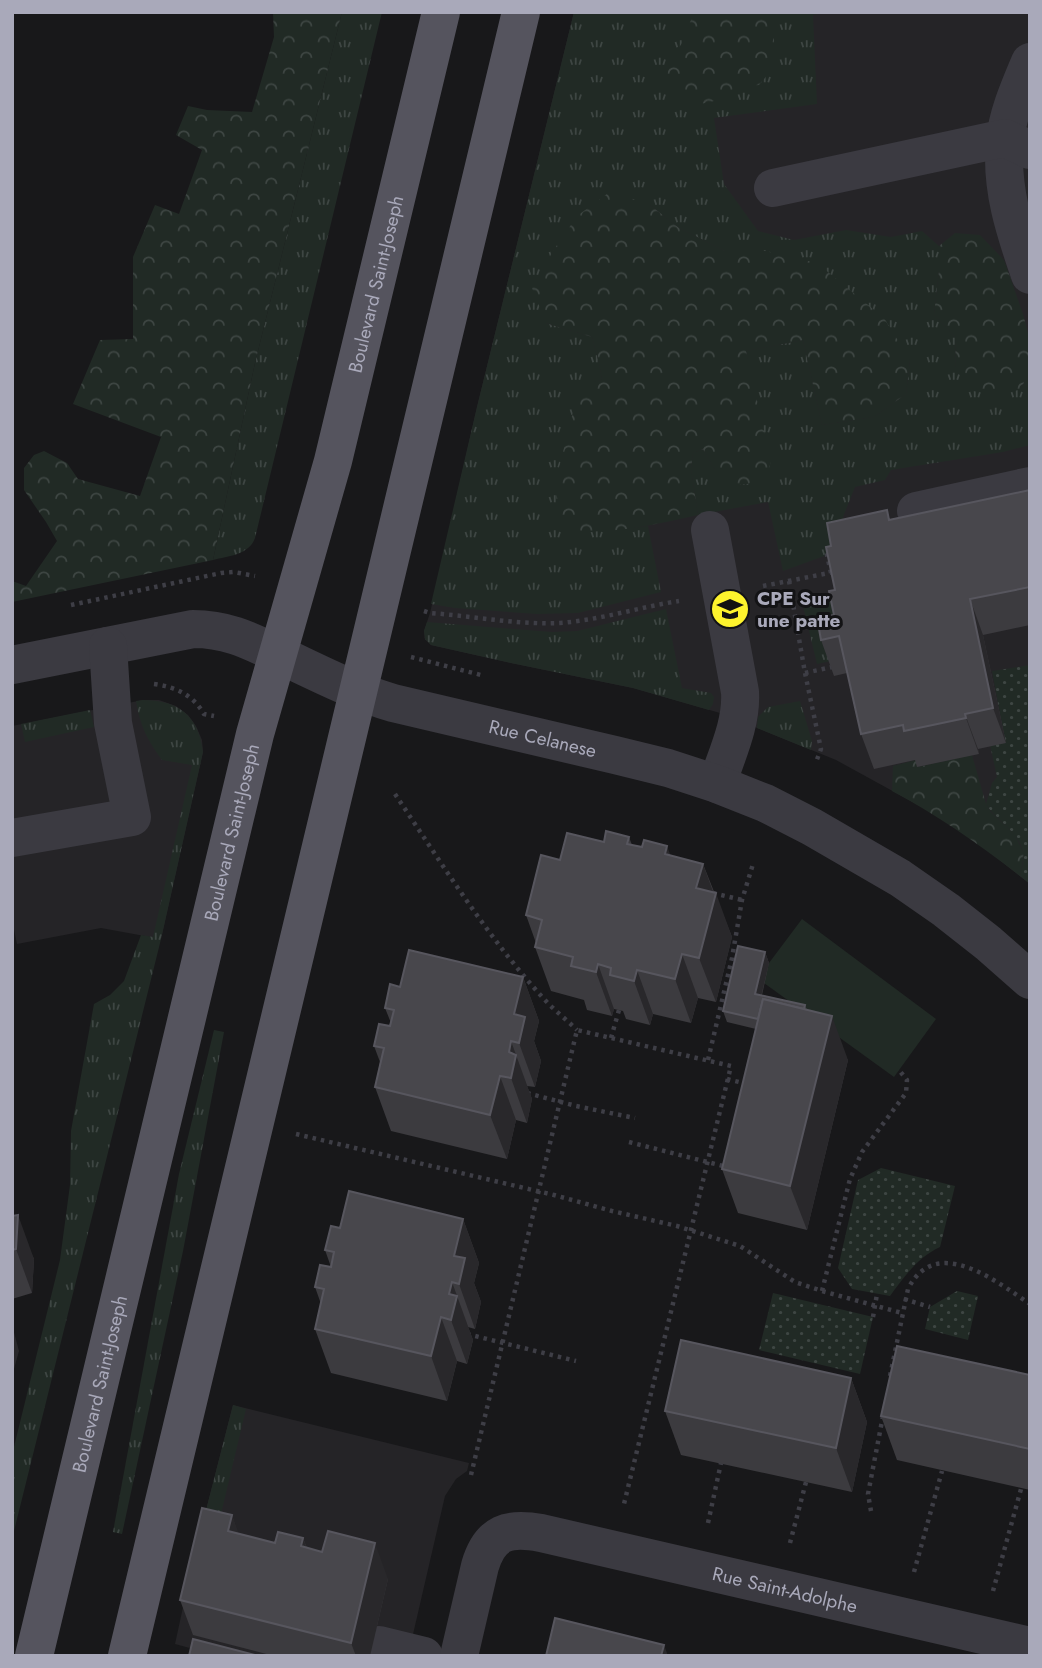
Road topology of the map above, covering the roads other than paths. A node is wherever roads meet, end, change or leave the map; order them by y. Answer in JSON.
{"nodes":[{"id":1,"x":441,"y":12,"type":"edge"},
{"id":2,"x":521,"y":12,"type":"edge"},
{"id":3,"x":1029,"y":68,"type":"edge"},
{"id":4,"x":1017,"y":144,"type":"edge"},
{"id":5,"x":773,"y":187,"type":"dead end"},
{"id":6,"x":1023,"y":239,"type":"edge"},
{"id":7,"x":1030,"y":275,"type":"edge"},
{"id":8,"x":1030,"y":486,"type":"edge"},
{"id":9,"x":916,"y":511,"type":"edge"},
{"id":10,"x":710,"y":530,"type":"dead end"},
{"id":11,"x":108,"y":646,"type":"junction"},
{"id":12,"x":279,"y":655,"type":"junction"},
{"id":13,"x":12,"y":665,"type":"edge"},
{"id":14,"x":359,"y":692,"type":"junction"},
{"id":15,"x":717,"y":783,"type":"junction"},
{"id":16,"x":12,"y":838,"type":"edge"},
{"id":17,"x":1030,"y":980,"type":"edge"},
{"id":18,"x":379,"y":1645,"type":"dead end"},
{"id":19,"x":1030,"y":1646,"type":"edge"},
{"id":20,"x":34,"y":1656,"type":"edge"},
{"id":21,"x":127,"y":1656,"type":"edge"},
{"id":22,"x":424,"y":1656,"type":"edge"},
{"id":23,"x":459,"y":1656,"type":"edge"}],
"edges":[{"from":1,"to":12,"type":"main road","name":"Boulevard Saint-Joseph"},
{"from":2,"to":14,"type":"main road"},
{"from":3,"to":4,"type":"street"},
{"from":4,"to":5,"type":"street"},
{"from":4,"to":6,"type":"street"},
{"from":6,"to":7,"type":"street"},
{"from":8,"to":9,"type":"street"},
{"from":10,"to":15,"type":"street"},
{"from":11,"to":12,"type":"street","name":"Rue Celanese"},
{"from":11,"to":13,"type":"street","name":"Rue Celanese"},
{"from":11,"to":16,"type":"street"},
{"from":12,"to":14,"type":"street","name":"Rue Celanese"},
{"from":12,"to":20,"type":"main road","name":"Boulevard Saint-Joseph"},
{"from":14,"to":15,"type":"street","name":"Rue Celanese"},
{"from":14,"to":21,"type":"main road"},
{"from":15,"to":17,"type":"street","name":"Rue Celanese"},
{"from":18,"to":22,"type":"street"},
{"from":19,"to":23,"type":"street","name":"Rue Saint-Adolphe"}]}
